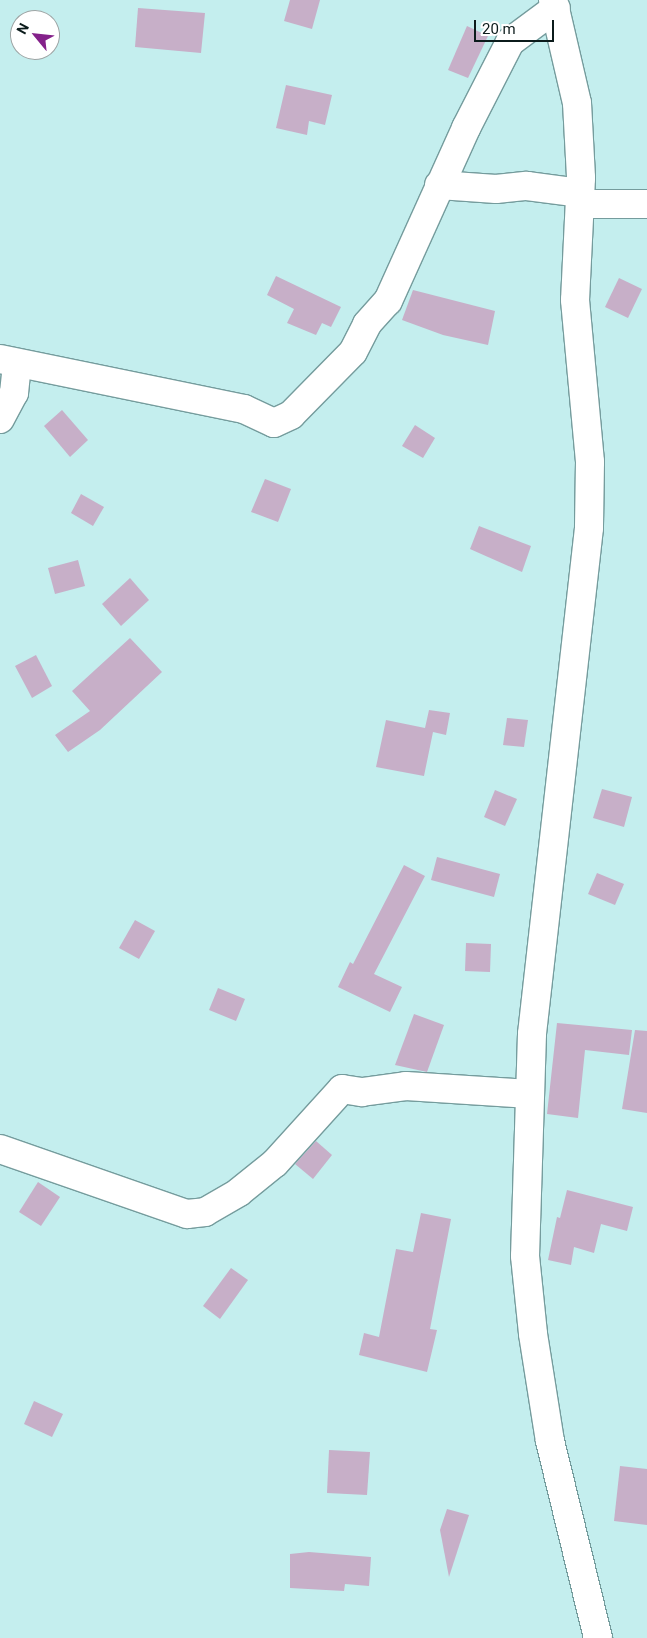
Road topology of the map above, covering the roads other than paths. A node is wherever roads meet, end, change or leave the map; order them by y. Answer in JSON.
{"nodes":[{"id":1,"x":554,"y":4,"type":"edge"},
{"id":2,"x":439,"y":185,"type":"junction"},
{"id":3,"x":580,"y":199,"type":"junction"},
{"id":4,"x":647,"y":204,"type":"edge"},
{"id":5,"x":9,"y":362,"type":"edge"},
{"id":6,"x":0,"y":419,"type":"edge"},
{"id":7,"x":530,"y":1094,"type":"junction"},
{"id":8,"x":0,"y":1149,"type":"edge"},
{"id":9,"x":598,"y":1638,"type":"edge"}],
"edges":[{"from":1,"to":2,"type":"street"},
{"from":1,"to":3,"type":"street"},
{"from":2,"to":3,"type":"street"},
{"from":2,"to":5,"type":"street"},
{"from":3,"to":4,"type":"street"},
{"from":3,"to":7,"type":"street"},
{"from":5,"to":6,"type":"street"},
{"from":7,"to":8,"type":"street"},
{"from":7,"to":9,"type":"street"}]}
